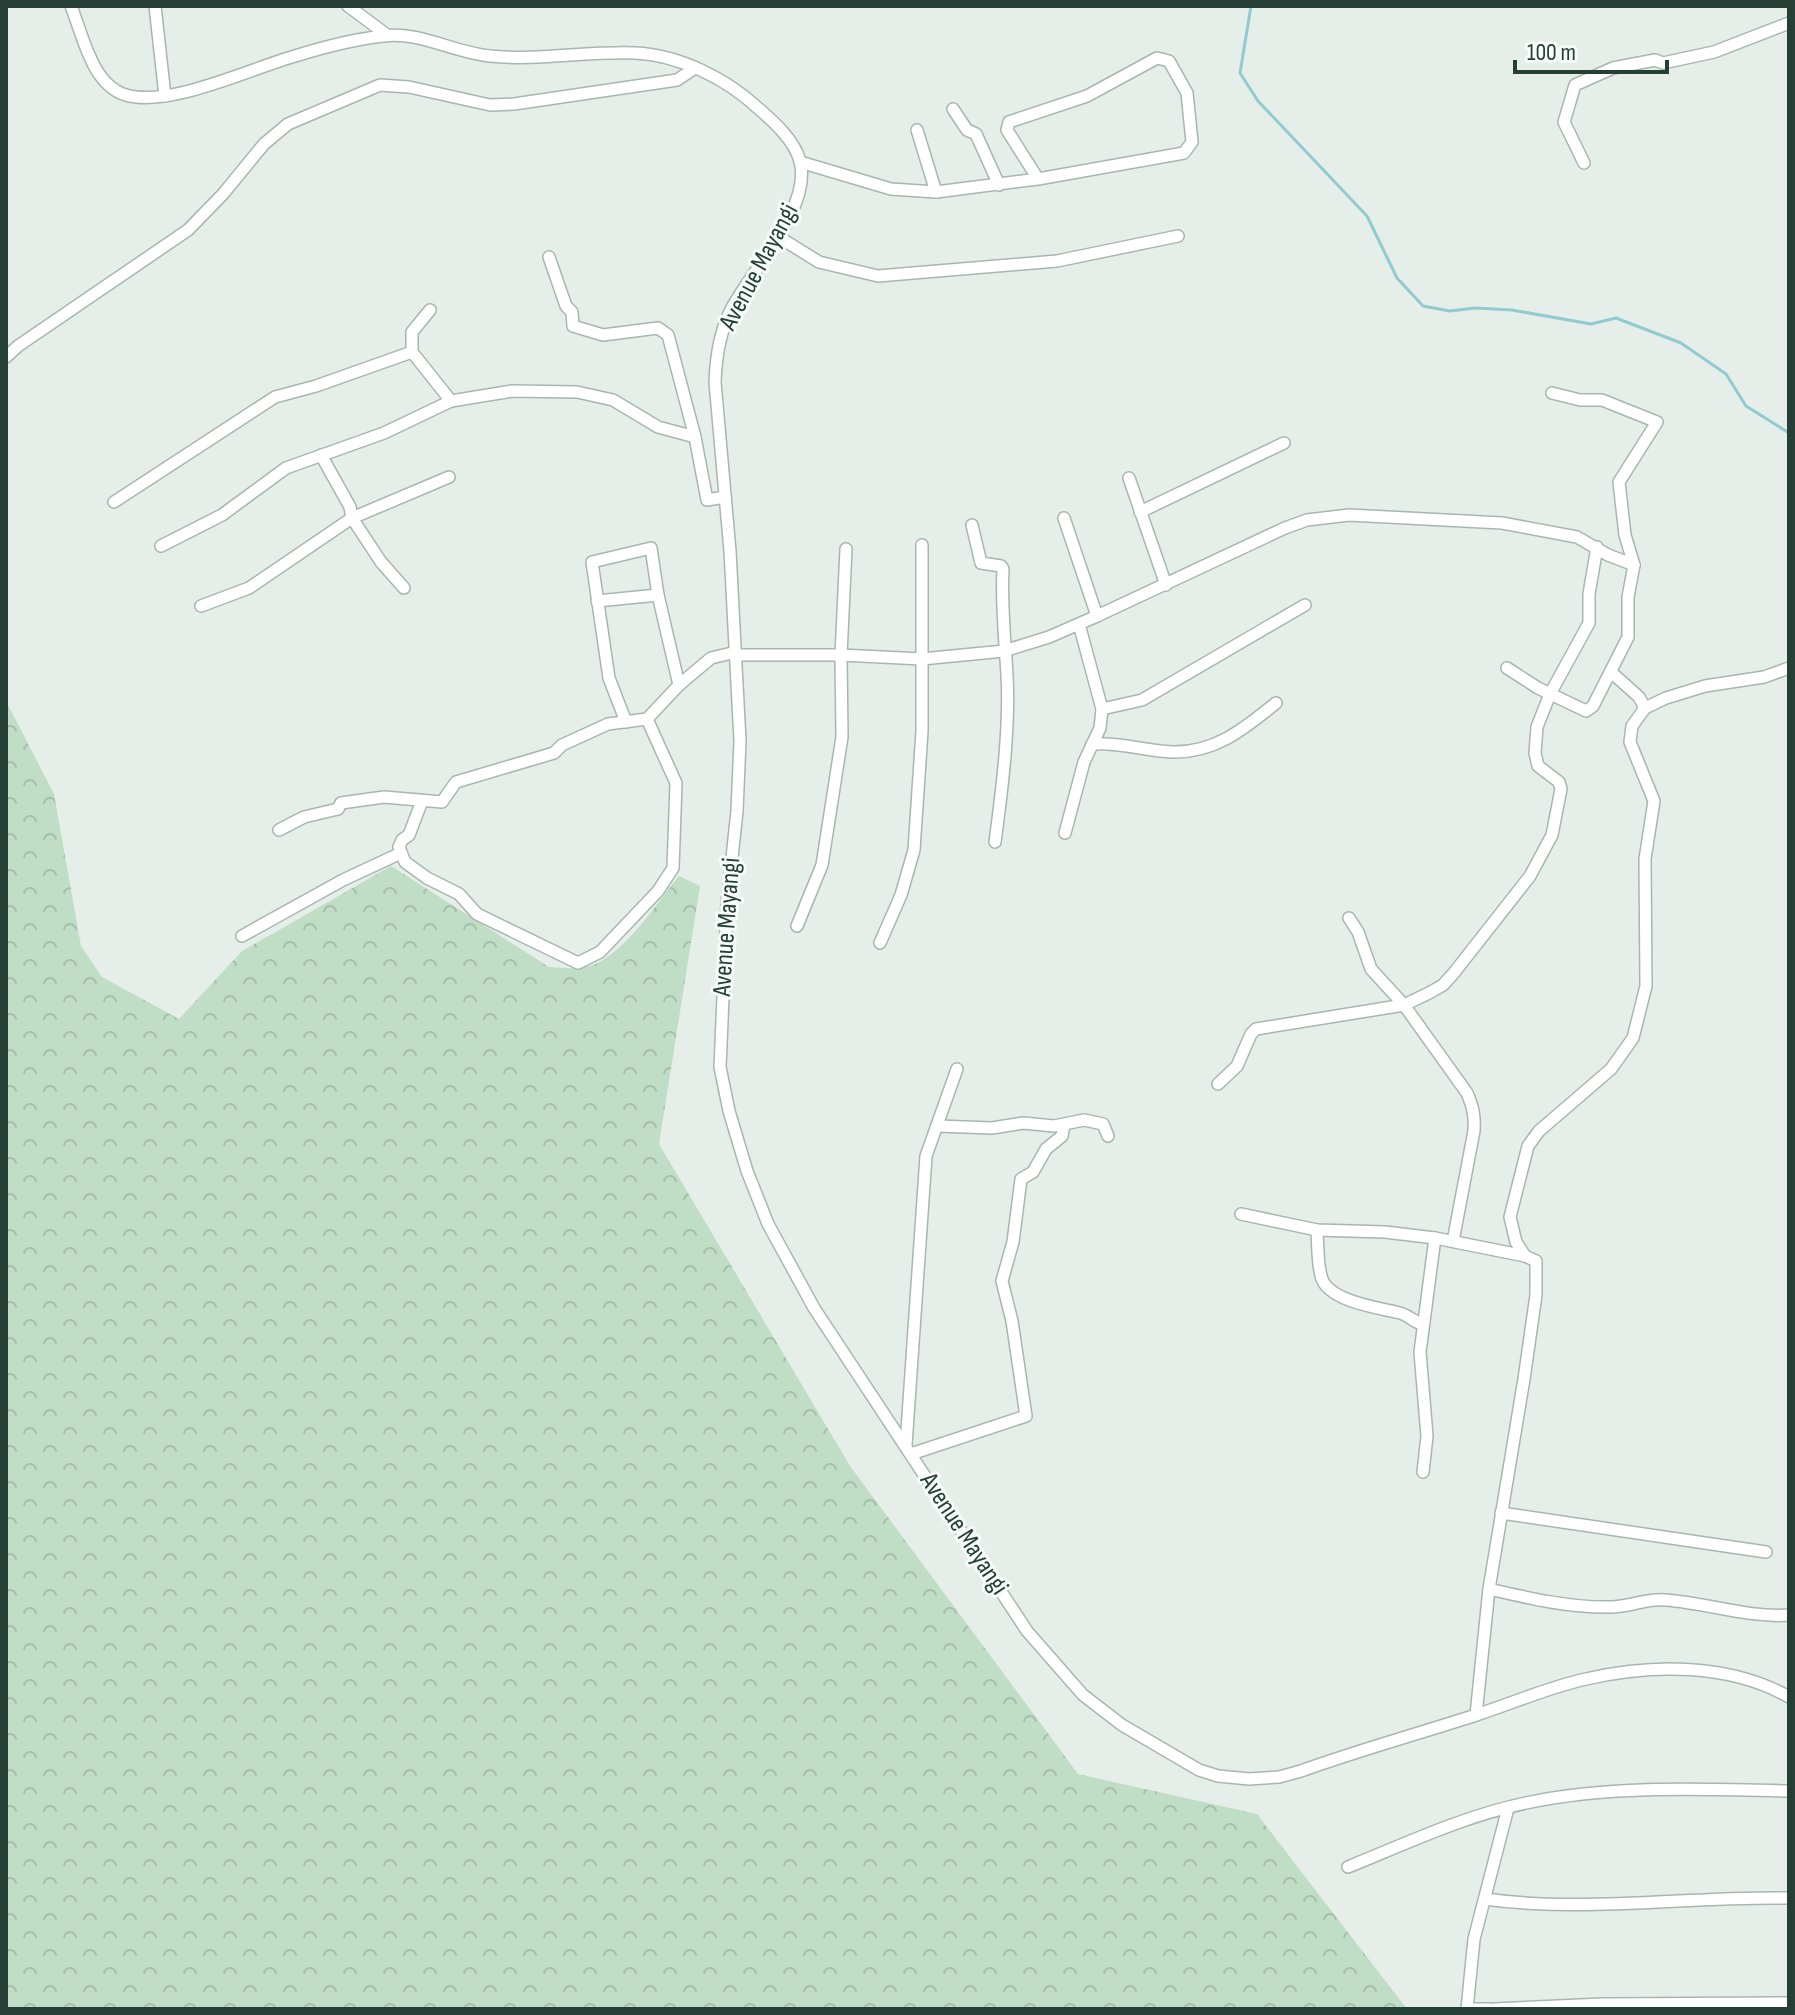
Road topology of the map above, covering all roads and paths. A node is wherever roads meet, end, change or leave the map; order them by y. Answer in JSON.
{"nodes":[{"id":1,"x":71,"y":6,"type":"edge"},
{"id":2,"x":155,"y":6,"type":"edge"},
{"id":3,"x":348,"y":6,"type":"edge"},
{"id":4,"x":1789,"y":23,"type":"edge"},
{"id":5,"x":387,"y":35,"type":"junction"},
{"id":6,"x":695,"y":68,"type":"junction"},
{"id":7,"x":165,"y":96,"type":"junction"},
{"id":8,"x":953,"y":109,"type":"dead end"},
{"id":9,"x":917,"y":130,"type":"dead end"},
{"id":10,"x":800,"y":162,"type":"junction"},
{"id":11,"x":1584,"y":163,"type":"dead end"},
{"id":12,"x":1038,"y":179,"type":"junction"},
{"id":13,"x":999,"y":185,"type":"junction"},
{"id":14,"x":936,"y":192,"type":"junction"},
{"id":15,"x":777,"y":236,"type":"junction"},
{"id":16,"x":1178,"y":236,"type":"dead end"},
{"id":17,"x":549,"y":257,"type":"dead end"},
{"id":18,"x":430,"y":310,"type":"dead end"},
{"id":19,"x":412,"y":352,"type":"junction"},
{"id":20,"x":6,"y":357,"type":"edge"},
{"id":21,"x":1552,"y":393,"type":"dead end"},
{"id":22,"x":451,"y":401,"type":"junction"},
{"id":23,"x":695,"y":437,"type":"junction"},
{"id":24,"x":1284,"y":443,"type":"dead end"},
{"id":25,"x":321,"y":455,"type":"junction"},
{"id":26,"x":449,"y":477,"type":"dead end"},
{"id":27,"x":1129,"y":478,"type":"dead end"},
{"id":28,"x":725,"y":497,"type":"junction"},
{"id":29,"x":114,"y":502,"type":"dead end"},
{"id":30,"x":1140,"y":512,"type":"junction"},
{"id":31,"x":352,"y":518,"type":"junction"},
{"id":32,"x":1064,"y":518,"type":"dead end"},
{"id":33,"x":972,"y":525,"type":"dead end"},
{"id":34,"x":922,"y":545,"type":"dead end"},
{"id":35,"x":161,"y":546,"type":"dead end"},
{"id":36,"x":1597,"y":547,"type":"junction"},
{"id":37,"x":846,"y":549,"type":"dead end"},
{"id":38,"x":1634,"y":565,"type":"junction"},
{"id":39,"x":1166,"y":585,"type":"junction"},
{"id":40,"x":404,"y":588,"type":"dead end"},
{"id":41,"x":658,"y":595,"type":"junction"},
{"id":42,"x":597,"y":601,"type":"junction"},
{"id":43,"x":1305,"y":605,"type":"dead end"},
{"id":44,"x":201,"y":606,"type":"dead end"},
{"id":45,"x":1097,"y":616,"type":"junction"},
{"id":46,"x":1079,"y":624,"type":"junction"},
{"id":47,"x":1004,"y":651,"type":"junction"},
{"id":48,"x":736,"y":653,"type":"junction"},
{"id":49,"x":841,"y":655,"type":"junction"},
{"id":50,"x":922,"y":659,"type":"junction"},
{"id":51,"x":1507,"y":668,"type":"dead end"},
{"id":52,"x":1789,"y":668,"type":"edge"},
{"id":53,"x":1611,"y":672,"type":"junction"},
{"id":54,"x":679,"y":685,"type":"junction"},
{"id":55,"x":1550,"y":694,"type":"junction"},
{"id":56,"x":1276,"y":703,"type":"dead end"},
{"id":57,"x":1645,"y":708,"type":"junction"},
{"id":58,"x":1102,"y":709,"type":"junction"},
{"id":59,"x":647,"y":719,"type":"junction"},
{"id":60,"x":626,"y":722,"type":"junction"},
{"id":61,"x":1092,"y":744,"type":"junction"},
{"id":62,"x":422,"y":801,"type":"junction"},
{"id":63,"x":279,"y":830,"type":"dead end"},
{"id":64,"x":1065,"y":833,"type":"dead end"},
{"id":65,"x":995,"y":842,"type":"dead end"},
{"id":66,"x":401,"y":853,"type":"junction"},
{"id":67,"x":1349,"y":918,"type":"dead end"},
{"id":68,"x":797,"y":926,"type":"dead end"},
{"id":69,"x":242,"y":936,"type":"dead end"},
{"id":70,"x":880,"y":943,"type":"dead end"},
{"id":71,"x":1404,"y":1005,"type":"junction"},
{"id":72,"x":957,"y":1069,"type":"dead end"},
{"id":73,"x":1218,"y":1084,"type":"dead end"},
{"id":74,"x":1064,"y":1125,"type":"junction"},
{"id":75,"x":937,"y":1126,"type":"junction"},
{"id":76,"x":1108,"y":1136,"type":"dead end"},
{"id":77,"x":1241,"y":1214,"type":"dead end"},
{"id":78,"x":1317,"y":1230,"type":"junction"},
{"id":79,"x":1435,"y":1238,"type":"junction"},
{"id":80,"x":1453,"y":1241,"type":"junction"},
{"id":81,"x":1525,"y":1256,"type":"junction"},
{"id":82,"x":1422,"y":1324,"type":"junction"},
{"id":83,"x":908,"y":1450,"type":"junction"},
{"id":84,"x":1423,"y":1472,"type":"dead end"},
{"id":85,"x":1501,"y":1513,"type":"junction"},
{"id":86,"x":1766,"y":1552,"type":"dead end"},
{"id":87,"x":1489,"y":1589,"type":"junction"},
{"id":88,"x":1789,"y":1615,"type":"edge"},
{"id":89,"x":1789,"y":1697,"type":"edge"},
{"id":90,"x":1476,"y":1715,"type":"junction"},
{"id":91,"x":1789,"y":1791,"type":"edge"},
{"id":92,"x":1508,"y":1808,"type":"junction"},
{"id":93,"x":1348,"y":1867,"type":"dead end"},
{"id":94,"x":1789,"y":1898,"type":"edge"},
{"id":95,"x":1485,"y":1899,"type":"junction"},
{"id":96,"x":1789,"y":2003,"type":"edge"},
{"id":97,"x":1468,"y":2009,"type":"edge"},
{"id":98,"x":1492,"y":2009,"type":"edge"}],
"edges":[{"from":1,"to":7,"type":"street"},
{"from":2,"to":7,"type":"street"},
{"from":3,"to":5,"type":"street"},
{"from":4,"to":11,"type":"street"},
{"from":5,"to":6,"type":"street"},
{"from":5,"to":7,"type":"street"},
{"from":6,"to":10,"type":"street"},
{"from":6,"to":20,"type":"street"},
{"from":8,"to":13,"type":"street"},
{"from":9,"to":14,"type":"street"},
{"from":10,"to":14,"type":"street"},
{"from":10,"to":15,"type":"street","name":"Avenue Mayangi"},
{"from":12,"to":12,"type":"street"},
{"from":12,"to":13,"type":"street"},
{"from":13,"to":14,"type":"street"},
{"from":15,"to":16,"type":"street"},
{"from":15,"to":28,"type":"street","name":"Avenue Mayangi"},
{"from":17,"to":23,"type":"street"},
{"from":18,"to":19,"type":"street"},
{"from":19,"to":22,"type":"street"},
{"from":19,"to":29,"type":"street"},
{"from":21,"to":38,"type":"street"},
{"from":22,"to":23,"type":"street"},
{"from":22,"to":25,"type":"street"},
{"from":23,"to":28,"type":"street"},
{"from":24,"to":30,"type":"street"},
{"from":25,"to":31,"type":"street"},
{"from":25,"to":35,"type":"street"},
{"from":26,"to":31,"type":"street"},
{"from":27,"to":30,"type":"street"},
{"from":28,"to":48,"type":"street","name":"Avenue Mayangi"},
{"from":30,"to":39,"type":"street"},
{"from":31,"to":40,"type":"street"},
{"from":31,"to":44,"type":"street"},
{"from":32,"to":45,"type":"street"},
{"from":33,"to":47,"type":"street"},
{"from":34,"to":50,"type":"street"},
{"from":36,"to":38,"type":"street"},
{"from":36,"to":39,"type":"street"},
{"from":36,"to":55,"type":"street"},
{"from":37,"to":49,"type":"street"},
{"from":38,"to":53,"type":"street"},
{"from":39,"to":45,"type":"street"},
{"from":41,"to":42,"type":"street"},
{"from":41,"to":42,"type":"street"},
{"from":41,"to":54,"type":"street"},
{"from":42,"to":60,"type":"street"},
{"from":43,"to":58,"type":"street"},
{"from":45,"to":46,"type":"street"},
{"from":46,"to":47,"type":"street"},
{"from":46,"to":58,"type":"street"},
{"from":47,"to":50,"type":"street"},
{"from":47,"to":65,"type":"street"},
{"from":48,"to":49,"type":"street"},
{"from":48,"to":54,"type":"street"},
{"from":48,"to":83,"type":"street","name":"Avenue Mayangi"},
{"from":49,"to":50,"type":"street"},
{"from":49,"to":68,"type":"street"},
{"from":50,"to":70,"type":"street"},
{"from":51,"to":55,"type":"street"},
{"from":52,"to":57,"type":"street"},
{"from":53,"to":55,"type":"street"},
{"from":53,"to":57,"type":"street"},
{"from":54,"to":59,"type":"street"},
{"from":55,"to":71,"type":"street"},
{"from":56,"to":61,"type":"street"},
{"from":57,"to":81,"type":"street"},
{"from":58,"to":61,"type":"street"},
{"from":59,"to":60,"type":"street"},
{"from":59,"to":66,"type":"street"},
{"from":60,"to":62,"type":"street"},
{"from":61,"to":64,"type":"street"},
{"from":62,"to":63,"type":"street"},
{"from":62,"to":66,"type":"street"},
{"from":66,"to":69,"type":"street"},
{"from":67,"to":71,"type":"street"},
{"from":71,"to":73,"type":"street"},
{"from":71,"to":80,"type":"street"},
{"from":72,"to":75,"type":"street"},
{"from":74,"to":75,"type":"street"},
{"from":74,"to":76,"type":"street"},
{"from":74,"to":83,"type":"street"},
{"from":75,"to":83,"type":"street"},
{"from":77,"to":78,"type":"street"},
{"from":78,"to":79,"type":"street"},
{"from":78,"to":82,"type":"street"},
{"from":79,"to":80,"type":"street"},
{"from":79,"to":82,"type":"street"},
{"from":80,"to":81,"type":"street"},
{"from":81,"to":85,"type":"street"},
{"from":82,"to":84,"type":"street"},
{"from":83,"to":90,"type":"street","name":"Avenue Mayangi"},
{"from":85,"to":86,"type":"street"},
{"from":85,"to":87,"type":"street"},
{"from":87,"to":88,"type":"street"},
{"from":87,"to":90,"type":"street"},
{"from":89,"to":90,"type":"street","name":"Avenue Mayangi"},
{"from":91,"to":92,"type":"street"},
{"from":92,"to":93,"type":"street"},
{"from":92,"to":95,"type":"street"},
{"from":94,"to":95,"type":"street"},
{"from":95,"to":97,"type":"street"},
{"from":96,"to":98,"type":"street"},
{"from":97,"to":98,"type":"street"}]}
